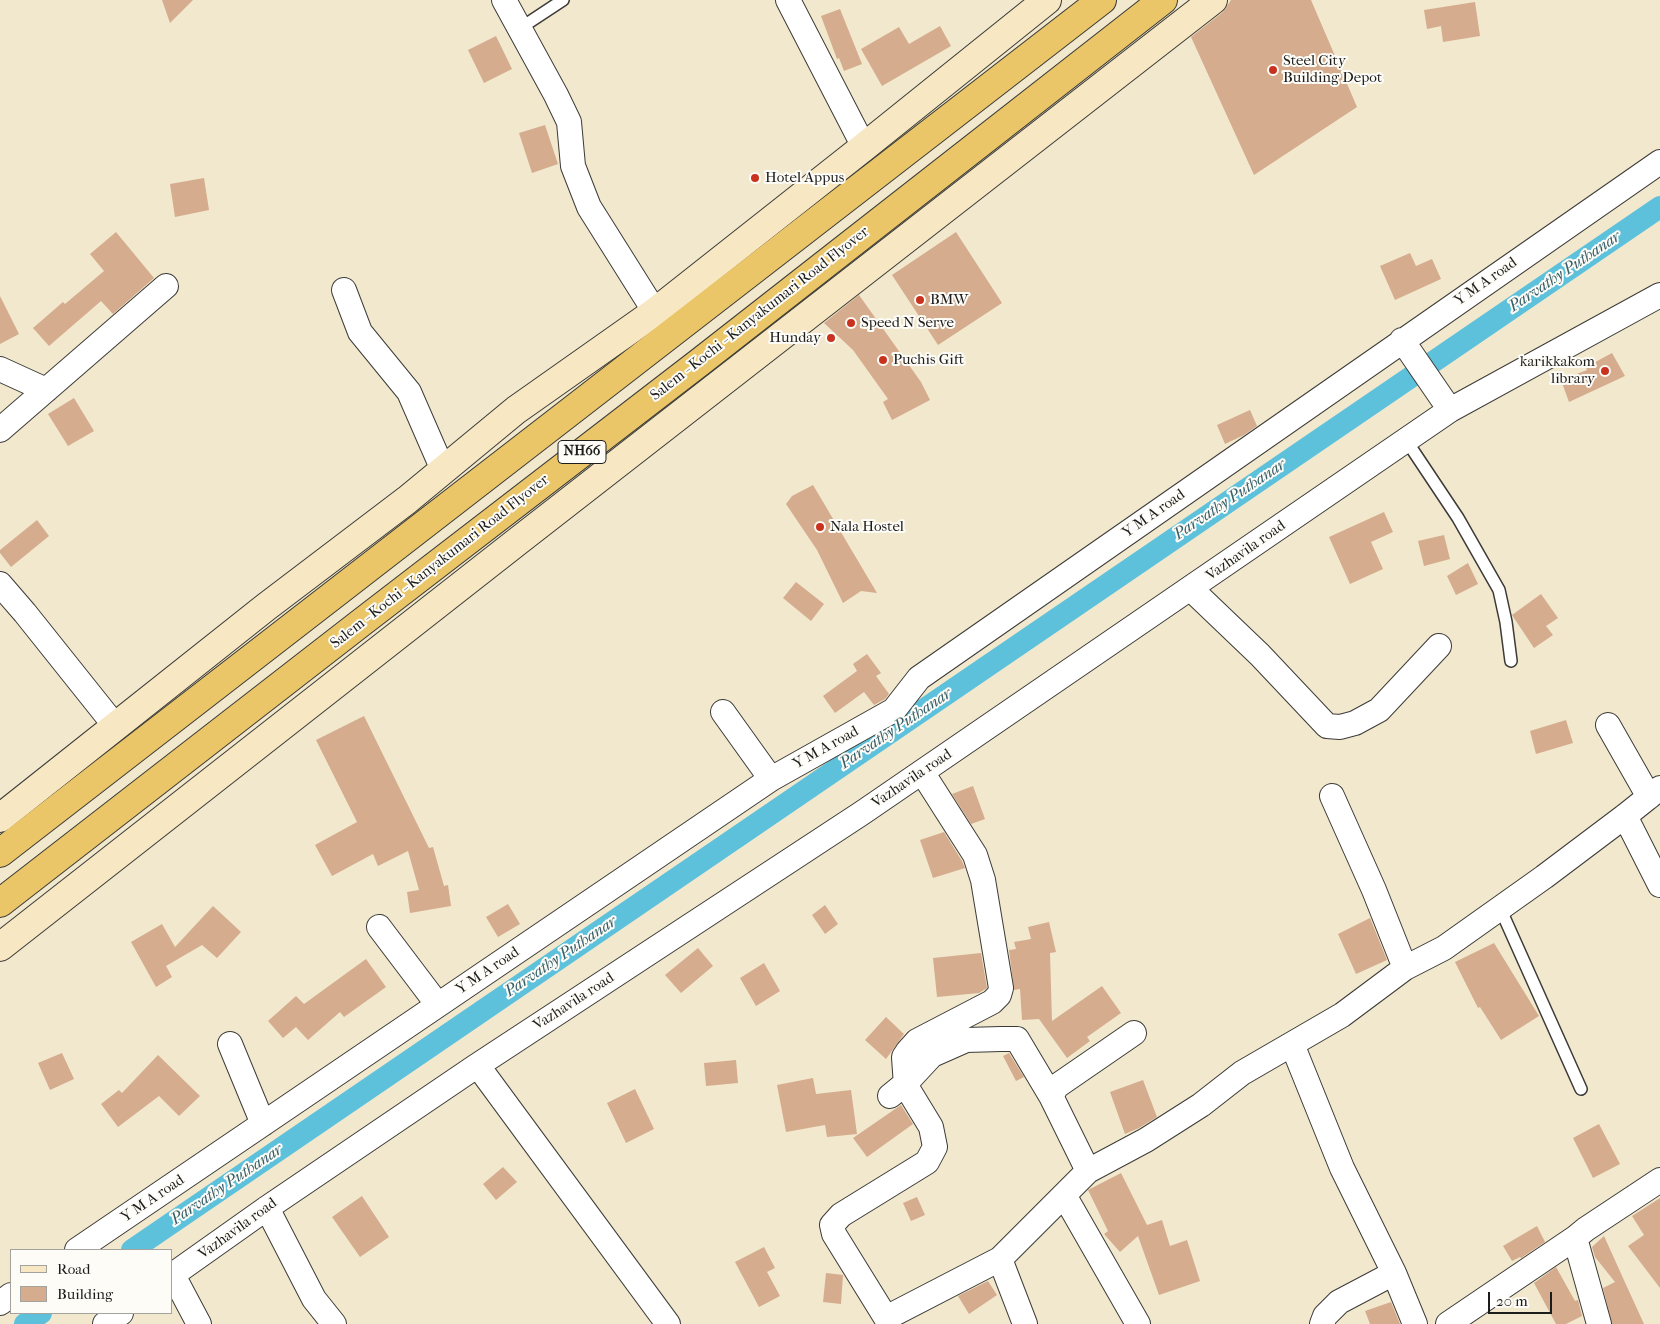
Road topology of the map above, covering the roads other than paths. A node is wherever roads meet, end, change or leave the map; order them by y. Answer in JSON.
{"nodes":[{"id":1,"x":504,"y":0,"type":"edge"},
{"id":2,"x":563,"y":0,"type":"edge"},
{"id":3,"x":788,"y":0,"type":"edge"},
{"id":4,"x":1102,"y":0,"type":"edge"},
{"id":5,"x":1164,"y":0,"type":"edge"},
{"id":6,"x":1213,"y":0,"type":"edge"},
{"id":7,"x":1040,"y":2,"type":"edge"},
{"id":8,"x":519,"y":29,"type":"junction"},
{"id":9,"x":864,"y":147,"type":"junction"},
{"id":10,"x":1660,"y":162,"type":"edge"},
{"id":11,"x":166,"y":286,"type":"dead end"},
{"id":12,"x":344,"y":290,"type":"dead end"},
{"id":13,"x":1660,"y":295,"type":"edge"},
{"id":14,"x":655,"y":312,"type":"junction"},
{"id":15,"x":1407,"y":346,"type":"junction"},
{"id":16,"x":0,"y":369,"type":"edge"},
{"id":17,"x":46,"y":390,"type":"junction"},
{"id":18,"x":1446,"y":404,"type":"junction"},
{"id":19,"x":0,"y":430,"type":"edge"},
{"id":20,"x":1406,"y":440,"type":"junction"},
{"id":21,"x":443,"y":470,"type":"junction"},
{"id":22,"x":0,"y":584,"type":"edge"},
{"id":23,"x":1191,"y":589,"type":"junction"},
{"id":24,"x":1439,"y":646,"type":"dead end"},
{"id":25,"x":1512,"y":661,"type":"dead end"},
{"id":26,"x":723,"y":712,"type":"dead end"},
{"id":27,"x":1608,"y":724,"type":"dead end"},
{"id":28,"x":116,"y":727,"type":"junction"},
{"id":29,"x":922,"y":772,"type":"junction"},
{"id":30,"x":771,"y":779,"type":"junction"},
{"id":31,"x":1655,"y":792,"type":"edge"},
{"id":32,"x":1332,"y":796,"type":"dead end"},
{"id":33,"x":2,"y":811,"type":"edge"},
{"id":34,"x":1625,"y":816,"type":"junction"},
{"id":35,"x":0,"y":853,"type":"edge"},
{"id":36,"x":1660,"y":885,"type":"edge"},
{"id":37,"x":0,"y":903,"type":"edge"},
{"id":38,"x":1500,"y":908,"type":"junction"},
{"id":39,"x":379,"y":927,"type":"dead end"},
{"id":40,"x":0,"y":947,"type":"edge"},
{"id":41,"x":1405,"y":968,"type":"junction"},
{"id":42,"x":438,"y":1006,"type":"junction"},
{"id":43,"x":1134,"y":1033,"type":"dead end"},
{"id":44,"x":230,"y":1044,"type":"dead end"},
{"id":45,"x":1292,"y":1044,"type":"junction"},
{"id":46,"x":478,"y":1066,"type":"junction"},
{"id":47,"x":898,"y":1089,"type":"junction"},
{"id":48,"x":1581,"y":1089,"type":"dead end"},
{"id":49,"x":1051,"y":1096,"type":"junction"},
{"id":50,"x":262,"y":1124,"type":"junction"},
{"id":51,"x":1088,"y":1171,"type":"junction"},
{"id":52,"x":1660,"y":1180,"type":"edge"},
{"id":53,"x":1064,"y":1195,"type":"junction"},
{"id":54,"x":267,"y":1208,"type":"junction"},
{"id":55,"x":1575,"y":1238,"type":"junction"},
{"id":56,"x":78,"y":1249,"type":"edge"},
{"id":57,"x":1000,"y":1259,"type":"junction"},
{"id":58,"x":1394,"y":1273,"type":"junction"},
{"id":59,"x":172,"y":1276,"type":"edge"},
{"id":60,"x":120,"y":1314,"type":"edge"},
{"id":61,"x":882,"y":1321,"type":"edge"},
{"id":62,"x":105,"y":1324,"type":"edge"},
{"id":63,"x":199,"y":1324,"type":"edge"},
{"id":64,"x":334,"y":1324,"type":"edge"},
{"id":65,"x":668,"y":1324,"type":"edge"},
{"id":66,"x":1025,"y":1324,"type":"edge"},
{"id":67,"x":1138,"y":1324,"type":"edge"},
{"id":68,"x":1322,"y":1324,"type":"edge"},
{"id":69,"x":1415,"y":1324,"type":"edge"},
{"id":70,"x":1448,"y":1324,"type":"edge"},
{"id":71,"x":1599,"y":1324,"type":"edge"}],
"edges":[{"from":1,"to":8,"type":"street"},
{"from":2,"to":8,"type":"lane"},
{"from":3,"to":9,"type":"street"},
{"from":4,"to":35,"type":"highway","number":"NH66"},
{"from":5,"to":37,"type":"highway","name":"Salem - Kochi - Kanyakumari Road Flyover","number":"NH66"},
{"from":6,"to":40,"type":"street"},
{"from":7,"to":9,"type":"street"},
{"from":8,"to":14,"type":"street"},
{"from":9,"to":14,"type":"street"},
{"from":10,"to":15,"type":"street","name":"Y M A road"},
{"from":11,"to":17,"type":"street"},
{"from":12,"to":21,"type":"street"},
{"from":13,"to":18,"type":"street","name":"Vazhavila road"},
{"from":14,"to":21,"type":"street"},
{"from":15,"to":18,"type":"street"},
{"from":15,"to":30,"type":"street","name":"Y M A road"},
{"from":16,"to":17,"type":"street"},
{"from":17,"to":19,"type":"street"},
{"from":18,"to":20,"type":"street","name":"Vazhavila road"},
{"from":20,"to":23,"type":"street","name":"Vazhavila road"},
{"from":20,"to":25,"type":"lane"},
{"from":21,"to":28,"type":"street"},
{"from":22,"to":28,"type":"street"},
{"from":23,"to":24,"type":"street"},
{"from":23,"to":29,"type":"street","name":"Vazhavila road"},
{"from":26,"to":30,"type":"street"},
{"from":27,"to":31,"type":"street"},
{"from":28,"to":33,"type":"street"},
{"from":29,"to":46,"type":"street","name":"Vazhavila road"},
{"from":29,"to":47,"type":"street"},
{"from":30,"to":42,"type":"street","name":"Y M A road"},
{"from":31,"to":34,"type":"street"},
{"from":32,"to":41,"type":"street"},
{"from":34,"to":36,"type":"street"},
{"from":34,"to":38,"type":"street"},
{"from":38,"to":41,"type":"street"},
{"from":38,"to":48,"type":"lane"},
{"from":39,"to":42,"type":"street"},
{"from":41,"to":45,"type":"street"},
{"from":42,"to":50,"type":"street","name":"Y M A road"},
{"from":43,"to":49,"type":"street"},
{"from":44,"to":50,"type":"street"},
{"from":45,"to":51,"type":"street"},
{"from":45,"to":58,"type":"street"},
{"from":46,"to":54,"type":"street","name":"Vazhavila road"},
{"from":46,"to":65,"type":"street"},
{"from":47,"to":49,"type":"street"},
{"from":47,"to":61,"type":"street"},
{"from":49,"to":51,"type":"street"},
{"from":50,"to":56,"type":"street","name":"Y M A road"},
{"from":51,"to":53,"type":"street"},
{"from":52,"to":55,"type":"street"},
{"from":53,"to":57,"type":"street"},
{"from":53,"to":67,"type":"street"},
{"from":54,"to":59,"type":"street","name":"Vazhavila road"},
{"from":54,"to":64,"type":"street"},
{"from":55,"to":70,"type":"street"},
{"from":55,"to":71,"type":"street"},
{"from":57,"to":61,"type":"street"},
{"from":57,"to":66,"type":"street"},
{"from":58,"to":68,"type":"street"},
{"from":58,"to":69,"type":"street"},
{"from":59,"to":63,"type":"street"},
{"from":60,"to":62,"type":"street"}]}
